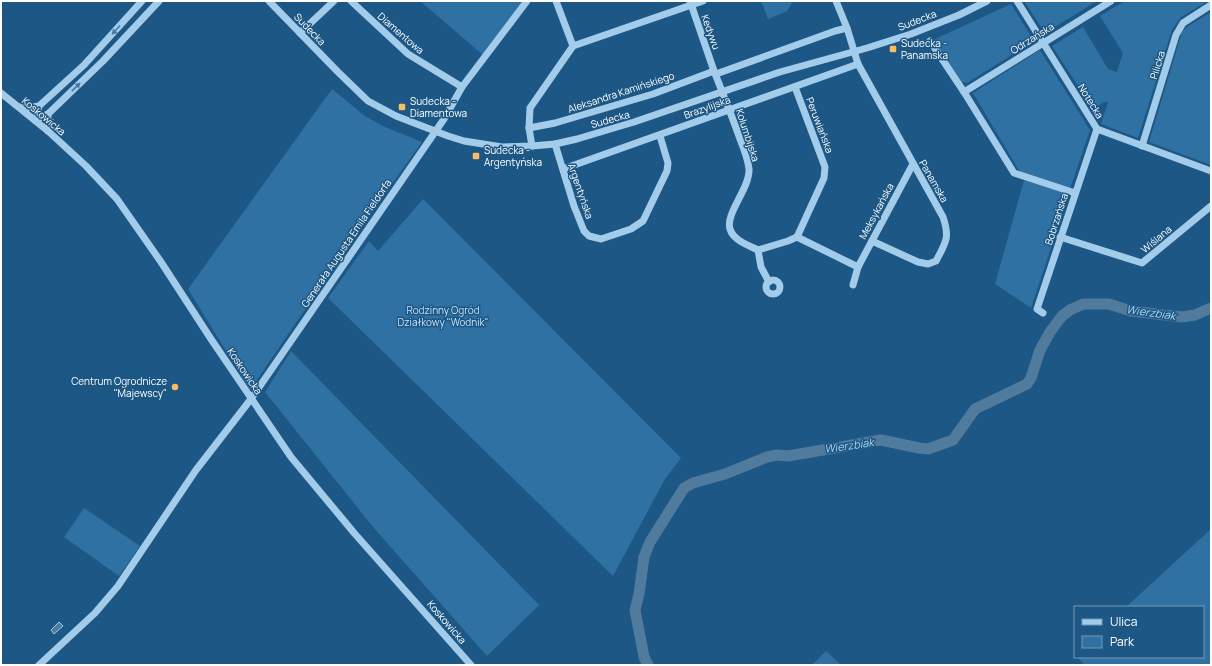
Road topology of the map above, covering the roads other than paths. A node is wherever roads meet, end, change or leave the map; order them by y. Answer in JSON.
{"nodes":[{"id":1,"x":142,"y":1,"type":"edge"},
{"id":2,"x":160,"y":1,"type":"edge"},
{"id":3,"x":269,"y":1,"type":"edge"},
{"id":4,"x":334,"y":1,"type":"edge"},
{"id":5,"x":351,"y":1,"type":"edge"},
{"id":6,"x":527,"y":1,"type":"edge"},
{"id":7,"x":556,"y":1,"type":"edge"},
{"id":8,"x":703,"y":1,"type":"edge"},
{"id":9,"x":836,"y":1,"type":"edge"},
{"id":10,"x":987,"y":1,"type":"edge"},
{"id":11,"x":1017,"y":1,"type":"edge"},
{"id":12,"x":1111,"y":1,"type":"edge"},
{"id":13,"x":690,"y":3,"type":"edge"},
{"id":14,"x":1211,"y":5,"type":"edge"},
{"id":15,"x":847,"y":28,"type":"junction"},
{"id":16,"x":300,"y":33,"type":"junction"},
{"id":17,"x":930,"y":41,"type":"dead end"},
{"id":18,"x":1043,"y":43,"type":"junction"},
{"id":19,"x":573,"y":46,"type":"junction"},
{"id":20,"x":854,"y":52,"type":"junction"},
{"id":21,"x":858,"y":64,"type":"junction"},
{"id":22,"x":715,"y":72,"type":"junction"},
{"id":23,"x":795,"y":87,"type":"junction"},
{"id":24,"x":462,"y":88,"type":"junction"},
{"id":25,"x":1,"y":92,"type":"edge"},
{"id":26,"x":964,"y":92,"type":"junction"},
{"id":27,"x":722,"y":93,"type":"junction"},
{"id":28,"x":39,"y":106,"type":"junction"},
{"id":29,"x":19,"y":107,"type":"junction"},
{"id":30,"x":729,"y":110,"type":"junction"},
{"id":31,"x":48,"y":114,"type":"junction"},
{"id":32,"x":35,"y":120,"type":"junction"},
{"id":33,"x":529,"y":128,"type":"junction"},
{"id":34,"x":1097,"y":129,"type":"junction"},
{"id":35,"x":48,"y":131,"type":"junction"},
{"id":36,"x":434,"y":132,"type":"junction"},
{"id":37,"x":660,"y":136,"type":"junction"},
{"id":38,"x":555,"y":144,"type":"junction"},
{"id":39,"x":532,"y":146,"type":"junction"},
{"id":40,"x":1142,"y":146,"type":"junction"},
{"id":41,"x":912,"y":164,"type":"junction"},
{"id":42,"x":563,"y":170,"type":"junction"},
{"id":43,"x":1211,"y":171,"type":"edge"},
{"id":44,"x":1075,"y":193,"type":"junction"},
{"id":45,"x":1211,"y":206,"type":"edge"},
{"id":46,"x":797,"y":237,"type":"junction"},
{"id":47,"x":1060,"y":237,"type":"junction"},
{"id":48,"x":872,"y":241,"type":"junction"},
{"id":49,"x":758,"y":250,"type":"junction"},
{"id":50,"x":858,"y":267,"type":"junction"},
{"id":51,"x":769,"y":282,"type":"dead end"},
{"id":52,"x":853,"y":285,"type":"dead end"},
{"id":53,"x":1043,"y":313,"type":"dead end"},
{"id":54,"x":251,"y":399,"type":"junction"},
{"id":55,"x":39,"y":665,"type":"edge"},
{"id":56,"x":471,"y":665,"type":"edge"}],
"edges":[{"from":1,"to":28,"type":"street","one_way":true},
{"from":31,"to":2,"type":"street","one_way":true},
{"from":3,"to":16,"type":"street","name":"Sudecka"},
{"from":4,"to":16,"type":"street"},
{"from":5,"to":24,"type":"street","name":"Diamentowa"},
{"from":6,"to":24,"type":"street","name":"Generała Augusta Emila Fieldorfa"},
{"from":7,"to":19,"type":"street"},
{"from":8,"to":13,"type":"street"},
{"from":9,"to":15,"type":"street","name":"Panamska"},
{"from":10,"to":20,"type":"street","name":"Sudecka"},
{"from":11,"to":18,"type":"street","name":"Notecka"},
{"from":12,"to":18,"type":"street","name":"Odrzańska"},
{"from":13,"to":19,"type":"street"},
{"from":13,"to":22,"type":"street","name":"Kedywu"},
{"from":14,"to":40,"type":"street","name":"Pilicka"},
{"from":15,"to":20,"type":"street","name":"Panamska"},
{"from":15,"to":22,"type":"street","name":"Aleksandra Kamińskiego"},
{"from":16,"to":36,"type":"street","name":"Sudecka"},
{"from":17,"to":26,"type":"street"},
{"from":18,"to":26,"type":"street","name":"Odrzańska"},
{"from":18,"to":34,"type":"street","name":"Notecka"},
{"from":19,"to":33,"type":"street"},
{"from":20,"to":21,"type":"street","name":"Panamska"},
{"from":20,"to":27,"type":"street","name":"Sudecka"},
{"from":21,"to":23,"type":"street","name":"Brazylijska"},
{"from":21,"to":41,"type":"street","name":"Panamska"},
{"from":22,"to":27,"type":"street"},
{"from":22,"to":33,"type":"street","name":"Aleksandra Kamińskiego"},
{"from":23,"to":30,"type":"street","name":"Brazylijska"},
{"from":23,"to":46,"type":"street","name":"Peruwiańska"},
{"from":24,"to":36,"type":"street","name":"Generała Augusta Emila Fieldorfa"},
{"from":25,"to":29,"type":"street","name":"Koskowicka"},
{"from":26,"to":44,"type":"street"},
{"from":27,"to":30,"type":"street","name":"Kolumbijska"},
{"from":27,"to":38,"type":"street","name":"Sudecka"},
{"from":28,"to":29,"type":"street"},
{"from":28,"to":32,"type":"street"},
{"from":29,"to":32,"type":"street","name":"Koskowicka"},
{"from":30,"to":37,"type":"street","name":"Brazylijska"},
{"from":30,"to":49,"type":"street","name":"Kolumbijska"},
{"from":31,"to":32,"type":"street"},
{"from":31,"to":35,"type":"street"},
{"from":32,"to":35,"type":"street","name":"Koskowicka"},
{"from":33,"to":39,"type":"street"},
{"from":34,"to":40,"type":"street","name":"Notecka"},
{"from":34,"to":44,"type":"street","name":"Bobrzańska"},
{"from":35,"to":54,"type":"street","name":"Koskowicka"},
{"from":36,"to":39,"type":"street","name":"Sudecka"},
{"from":36,"to":54,"type":"street","name":"Generała Augusta Emila Fieldorfa"},
{"from":37,"to":42,"type":"street","name":"Brazylijska"},
{"from":37,"to":42,"type":"street","name":"Argentyńska"},
{"from":38,"to":39,"type":"street","name":"Sudecka"},
{"from":38,"to":42,"type":"street","name":"Argentyńska"},
{"from":40,"to":43,"type":"street","name":"Notecka"},
{"from":41,"to":48,"type":"street","name":"Meksykańska"},
{"from":41,"to":48,"type":"street","name":"Panamska"},
{"from":44,"to":47,"type":"street","name":"Bobrzańska"},
{"from":45,"to":47,"type":"street","name":"Wiślana"},
{"from":46,"to":49,"type":"street"},
{"from":46,"to":50,"type":"street"},
{"from":47,"to":53,"type":"street","name":"Bobrzańska"},
{"from":48,"to":50,"type":"street","name":"Meksykańska"},
{"from":49,"to":51,"type":"street"},
{"from":50,"to":52,"type":"street","name":"Meksykańska"},
{"from":54,"to":55,"type":"street","name":"Generała Augusta Emila Fieldorfa"},
{"from":54,"to":56,"type":"street","name":"Koskowicka"}]}
